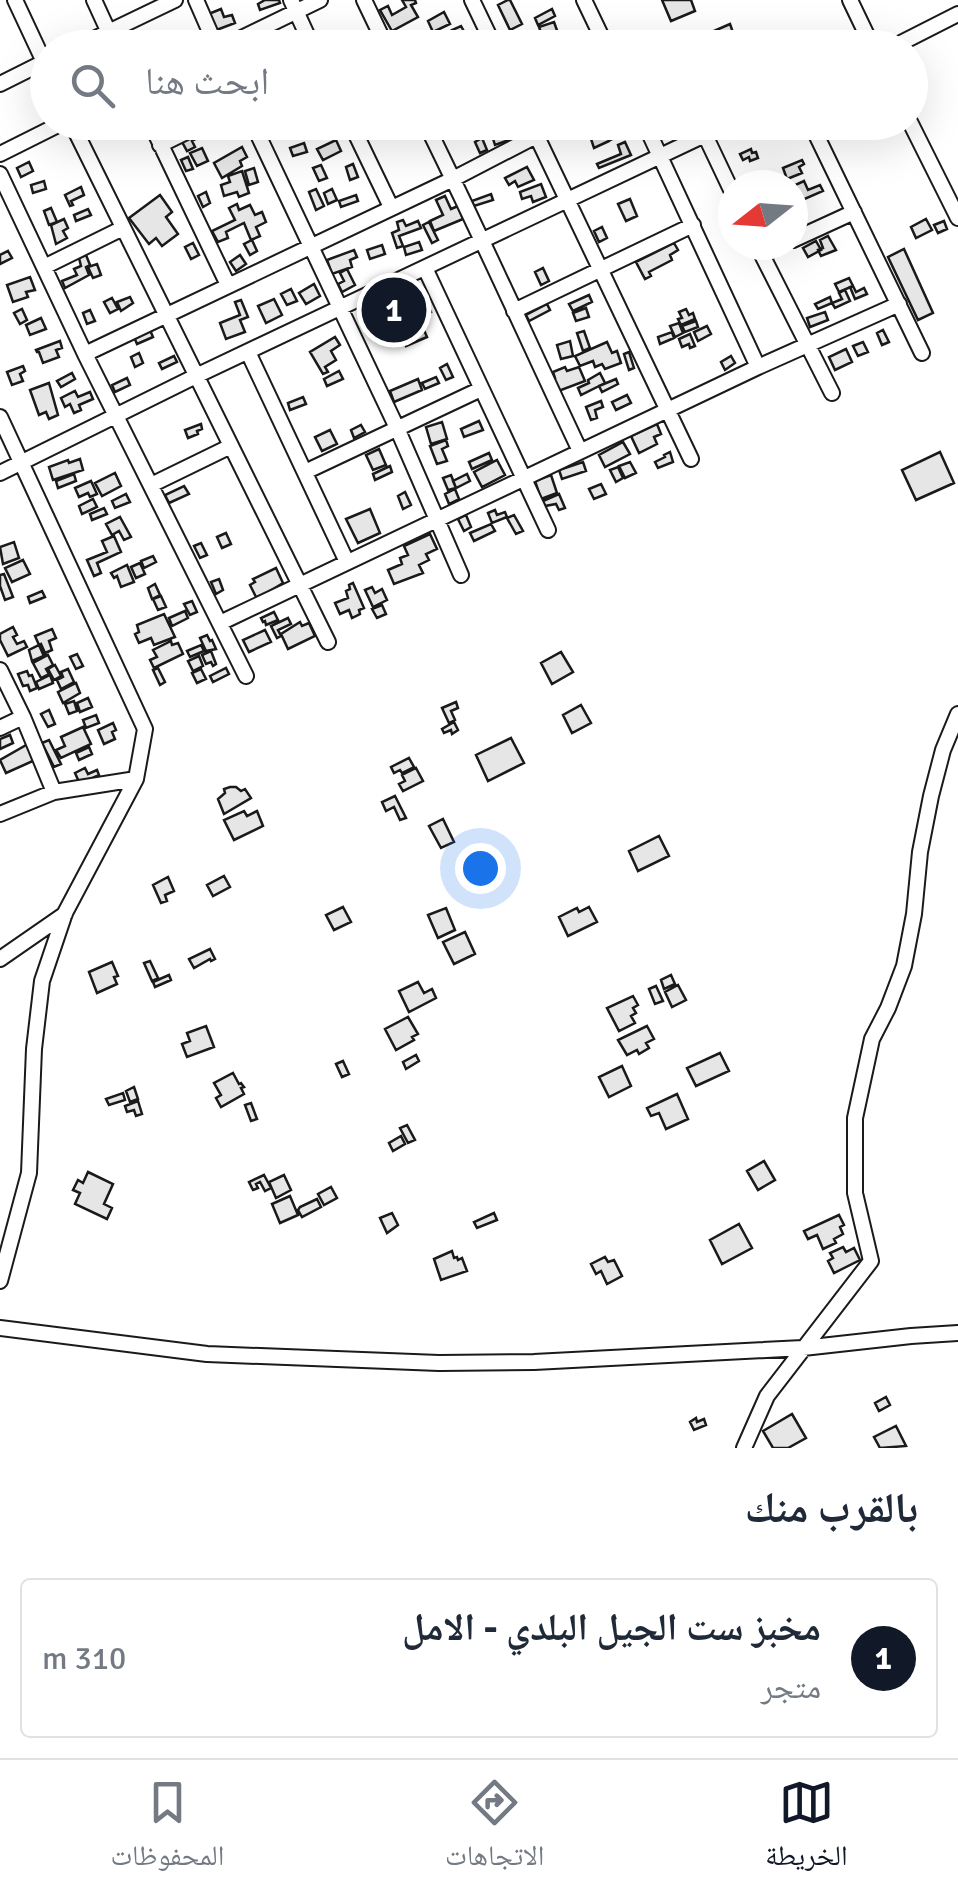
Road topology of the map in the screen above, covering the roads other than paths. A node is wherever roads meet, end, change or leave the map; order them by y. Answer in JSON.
{"nodes":[{"id":1,"x":15,"y":0,"type":"edge"},
{"id":2,"x":94,"y":0,"type":"edge"},
{"id":3,"x":176,"y":0,"type":"edge"},
{"id":4,"x":196,"y":0,"type":"edge"},
{"id":5,"x":320,"y":0,"type":"edge"},
{"id":6,"x":364,"y":0,"type":"edge"},
{"id":7,"x":472,"y":0,"type":"edge"},
{"id":8,"x":584,"y":0,"type":"edge"},
{"id":9,"x":850,"y":0,"type":"edge"},
{"id":10,"x":294,"y":6,"type":"edge"},
{"id":11,"x":958,"y":14,"type":"edge"},
{"id":12,"x":30,"y":30,"type":"edge"},
{"id":13,"x":109,"y":30,"type":"edge"},
{"id":14,"x":111,"y":30,"type":"edge"},
{"id":15,"x":210,"y":30,"type":"edge"},
{"id":16,"x":251,"y":30,"type":"edge"},
{"id":17,"x":305,"y":30,"type":"edge"},
{"id":18,"x":378,"y":30,"type":"edge"},
{"id":19,"x":486,"y":30,"type":"edge"},
{"id":20,"x":598,"y":30,"type":"edge"},
{"id":21,"x":864,"y":30,"type":"edge"},
{"id":22,"x":926,"y":30,"type":"edge"},
{"id":23,"x":30,"y":69,"type":"edge"},
{"id":24,"x":0,"y":84,"type":"edge"},
{"id":25,"x":30,"y":140,"type":"edge"},
{"id":26,"x":77,"y":140,"type":"edge"},
{"id":27,"x":158,"y":140,"type":"edge"},
{"id":28,"x":170,"y":140,"type":"edge"},
{"id":29,"x":260,"y":140,"type":"edge"},
{"id":30,"x":359,"y":140,"type":"edge"},
{"id":31,"x":433,"y":140,"type":"edge"},
{"id":32,"x":515,"y":140,"type":"edge"},
{"id":33,"x":538,"y":140,"type":"edge"},
{"id":34,"x":652,"y":140,"type":"edge"},
{"id":35,"x":695,"y":140,"type":"edge"},
{"id":36,"x":707,"y":140,"type":"edge"},
{"id":37,"x":819,"y":140,"type":"edge"},
{"id":38,"x":919,"y":140,"type":"edge"},
{"id":39,"x":160,"y":145,"type":"junction"},
{"id":40,"x":0,"y":154,"type":"edge"},
{"id":41,"x":660,"y":157,"type":"junction"},
{"id":42,"x":722,"y":170,"type":"edge"},
{"id":43,"x":0,"y":174,"type":"edge"},
{"id":44,"x":453,"y":179,"type":"junction"},
{"id":45,"x":568,"y":201,"type":"junction"},
{"id":46,"x":391,"y":207,"type":"junction"},
{"id":47,"x":854,"y":212,"type":"junction"},
{"id":48,"x":958,"y":218,"type":"edge"},
{"id":49,"x":693,"y":225,"type":"junction"},
{"id":50,"x":123,"y":228,"type":"junction"},
{"id":51,"x":808,"y":233,"type":"edge"},
{"id":52,"x":483,"y":240,"type":"junction"},
{"id":53,"x":310,"y":246,"type":"junction"},
{"id":54,"x":765,"y":260,"type":"edge"},
{"id":55,"x":44,"y":267,"type":"junction"},
{"id":56,"x":425,"y":268,"type":"junction"},
{"id":57,"x":600,"y":270,"type":"junction"},
{"id":58,"x":228,"y":285,"type":"junction"},
{"id":59,"x":898,"y":304,"type":"junction"},
{"id":60,"x":340,"y":308,"type":"junction"},
{"id":61,"x":514,"y":312,"type":"junction"},
{"id":62,"x":166,"y":315,"type":"junction"},
{"id":63,"x":807,"y":344,"type":"junction"},
{"id":64,"x":248,"y":352,"type":"junction"},
{"id":65,"x":922,"y":353,"type":"dead end"},
{"id":66,"x":86,"y":354,"type":"junction"},
{"id":67,"x":758,"y":366,"type":"junction"},
{"id":68,"x":196,"y":376,"type":"junction"},
{"id":69,"x":481,"y":389,"type":"junction"},
{"id":70,"x":832,"y":393,"type":"dead end"},
{"id":71,"x":668,"y":410,"type":"junction"},
{"id":72,"x":116,"y":415,"type":"junction"},
{"id":73,"x":0,"y":417,"type":"edge"},
{"id":74,"x":396,"y":428,"type":"junction"},
{"id":75,"x":231,"y":446,"type":"junction"},
{"id":76,"x":580,"y":451,"type":"junction"},
{"id":77,"x":691,"y":460,"type":"dead end"},
{"id":78,"x":22,"y":462,"type":"junction"},
{"id":79,"x":305,"y":472,"type":"junction"},
{"id":80,"x":0,"y":474,"type":"edge"},
{"id":81,"x":523,"y":479,"type":"junction"},
{"id":82,"x":151,"y":485,"type":"junction"},
{"id":83,"x":436,"y":520,"type":"junction"},
{"id":84,"x":548,"y":530,"type":"dead end"},
{"id":85,"x":347,"y":562,"type":"junction"},
{"id":86,"x":461,"y":575,"type":"dead end"},
{"id":87,"x":300,"y":584,"type":"junction"},
{"id":88,"x":220,"y":623,"type":"junction"},
{"id":89,"x":328,"y":642,"type":"dead end"},
{"id":90,"x":0,"y":670,"type":"edge"},
{"id":91,"x":246,"y":676,"type":"dead end"},
{"id":92,"x":958,"y":714,"type":"edge"},
{"id":93,"x":23,"y":717,"type":"junction"},
{"id":94,"x":0,"y":728,"type":"edge"},
{"id":95,"x":136,"y":779,"type":"junction"},
{"id":96,"x":54,"y":792,"type":"junction"},
{"id":97,"x":0,"y":814,"type":"edge"},
{"id":98,"x":65,"y":913,"type":"junction"},
{"id":99,"x":0,"y":959,"type":"edge"},
{"id":100,"x":0,"y":1281,"type":"edge"},
{"id":101,"x":0,"y":1328,"type":"edge"},
{"id":102,"x":958,"y":1333,"type":"edge"},
{"id":103,"x":803,"y":1348,"type":"junction"},
{"id":104,"x":744,"y":1448,"type":"edge"}],
"edges":[{"from":1,"to":12,"type":"street"},
{"from":2,"to":13,"type":"street"},
{"from":3,"to":14,"type":"street"},
{"from":4,"to":15,"type":"street"},
{"from":5,"to":10,"type":"street"},
{"from":6,"to":18,"type":"street"},
{"from":7,"to":19,"type":"street"},
{"from":8,"to":20,"type":"street"},
{"from":9,"to":21,"type":"street"},
{"from":10,"to":16,"type":"street"},
{"from":10,"to":17,"type":"street"},
{"from":11,"to":22,"type":"street"},
{"from":23,"to":24,"type":"street"},
{"from":25,"to":40,"type":"street"},
{"from":26,"to":50,"type":"street"},
{"from":27,"to":39,"type":"street"},
{"from":28,"to":39,"type":"street"},
{"from":29,"to":53,"type":"street"},
{"from":30,"to":46,"type":"street"},
{"from":31,"to":44,"type":"street"},
{"from":32,"to":44,"type":"street"},
{"from":33,"to":45,"type":"street"},
{"from":34,"to":41,"type":"street"},
{"from":35,"to":41,"type":"street"},
{"from":36,"to":42,"type":"street"},
{"from":37,"to":47,"type":"street"},
{"from":38,"to":48,"type":"street"},
{"from":39,"to":58,"type":"street"},
{"from":41,"to":45,"type":"street"},
{"from":41,"to":49,"type":"street"},
{"from":43,"to":55,"type":"street"},
{"from":44,"to":46,"type":"street"},
{"from":44,"to":52,"type":"street"},
{"from":45,"to":52,"type":"street"},
{"from":45,"to":57,"type":"street"},
{"from":46,"to":53,"type":"street"},
{"from":47,"to":51,"type":"street"},
{"from":47,"to":59,"type":"street"},
{"from":49,"to":57,"type":"street"},
{"from":49,"to":67,"type":"street"},
{"from":50,"to":55,"type":"street"},
{"from":50,"to":62,"type":"street"},
{"from":52,"to":56,"type":"street"},
{"from":52,"to":61,"type":"street"},
{"from":53,"to":58,"type":"street"},
{"from":53,"to":60,"type":"street"},
{"from":54,"to":63,"type":"street"},
{"from":55,"to":66,"type":"street"},
{"from":56,"to":60,"type":"street"},
{"from":56,"to":69,"type":"street"},
{"from":57,"to":61,"type":"street"},
{"from":57,"to":71,"type":"street"},
{"from":58,"to":62,"type":"street"},
{"from":59,"to":63,"type":"street"},
{"from":59,"to":65,"type":"street"},
{"from":60,"to":64,"type":"street"},
{"from":60,"to":74,"type":"street"},
{"from":61,"to":76,"type":"street"},
{"from":62,"to":66,"type":"street"},
{"from":62,"to":68,"type":"street"},
{"from":63,"to":67,"type":"street"},
{"from":63,"to":70,"type":"street"},
{"from":64,"to":68,"type":"street"},
{"from":64,"to":79,"type":"street"},
{"from":66,"to":72,"type":"street"},
{"from":67,"to":71,"type":"street"},
{"from":68,"to":72,"type":"street"},
{"from":68,"to":75,"type":"street"},
{"from":69,"to":74,"type":"street"},
{"from":69,"to":81,"type":"street"},
{"from":71,"to":76,"type":"street"},
{"from":71,"to":77,"type":"street"},
{"from":72,"to":78,"type":"street"},
{"from":72,"to":82,"type":"street"},
{"from":73,"to":78,"type":"street"},
{"from":74,"to":79,"type":"street"},
{"from":74,"to":83,"type":"street"},
{"from":75,"to":82,"type":"street"},
{"from":75,"to":87,"type":"street"},
{"from":76,"to":81,"type":"street"},
{"from":78,"to":80,"type":"street"},
{"from":78,"to":95,"type":"street"},
{"from":79,"to":85,"type":"street"},
{"from":81,"to":83,"type":"street"},
{"from":81,"to":84,"type":"street"},
{"from":82,"to":88,"type":"street"},
{"from":83,"to":85,"type":"street"},
{"from":83,"to":86,"type":"street"},
{"from":85,"to":87,"type":"street"},
{"from":87,"to":88,"type":"street"},
{"from":87,"to":89,"type":"street"},
{"from":88,"to":91,"type":"street"},
{"from":90,"to":93,"type":"street"},
{"from":92,"to":103,"type":"street"},
{"from":93,"to":94,"type":"street"},
{"from":93,"to":96,"type":"street"},
{"from":95,"to":96,"type":"street"},
{"from":95,"to":98,"type":"street"},
{"from":96,"to":97,"type":"street"},
{"from":98,"to":99,"type":"street"},
{"from":98,"to":100,"type":"street"},
{"from":101,"to":103,"type":"street"},
{"from":102,"to":103,"type":"street"},
{"from":103,"to":104,"type":"street"}]}
